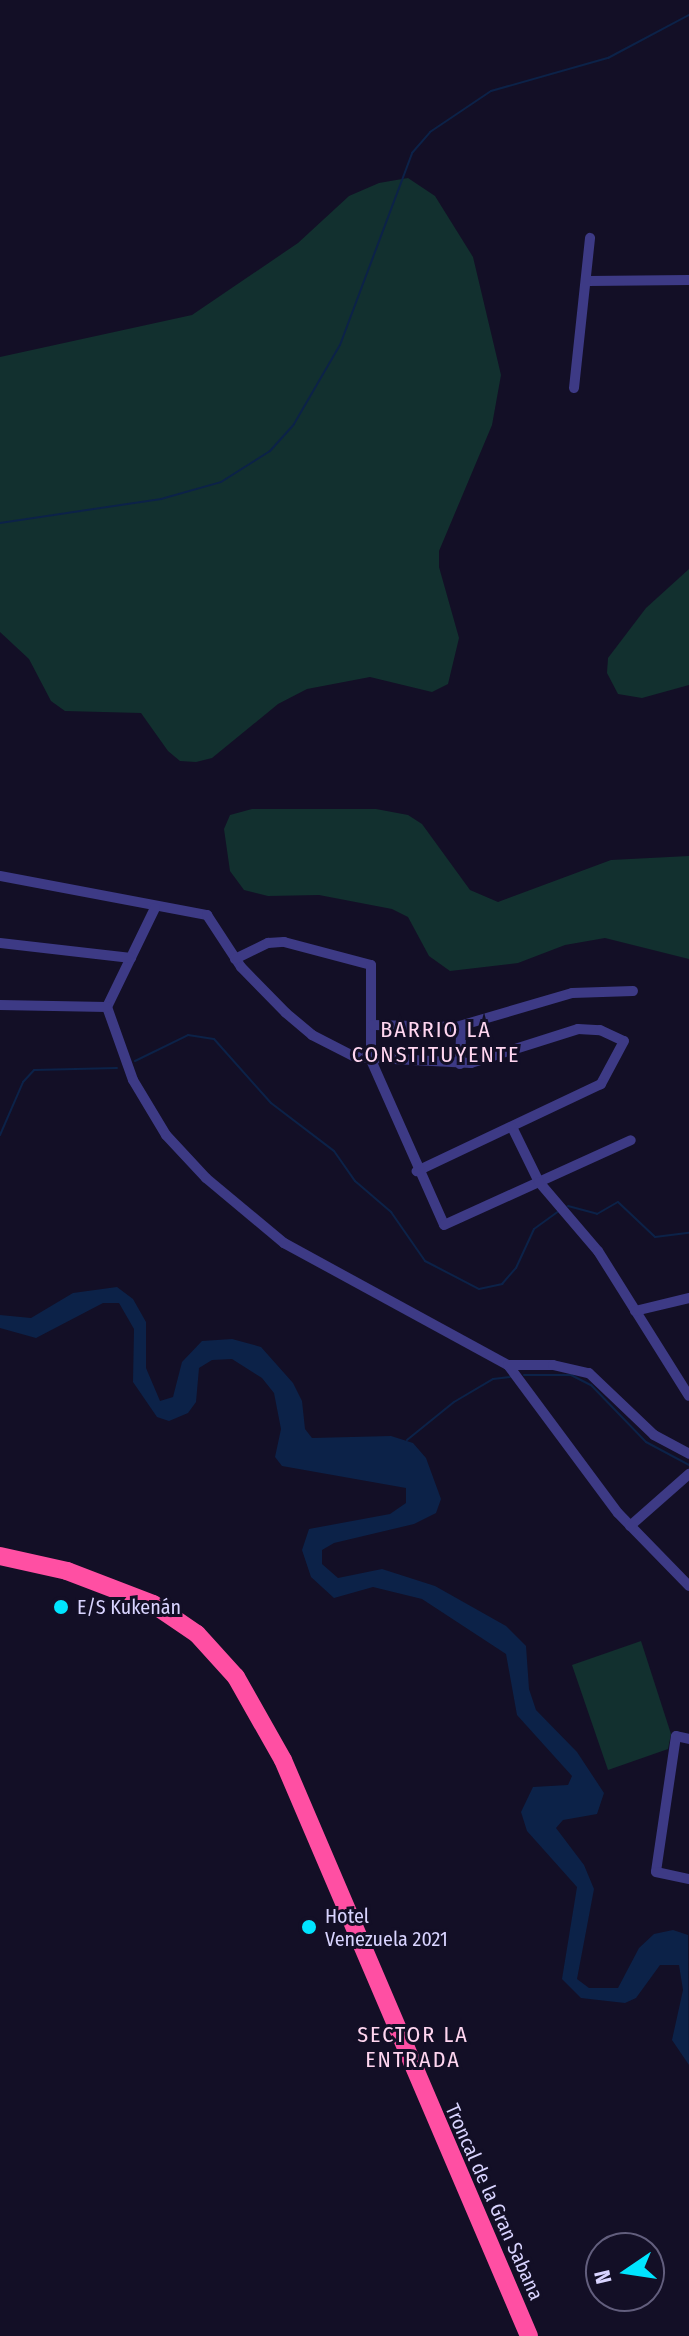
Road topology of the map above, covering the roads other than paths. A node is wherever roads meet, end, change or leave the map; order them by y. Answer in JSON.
{"nodes":[{"id":1,"x":590,"y":238,"type":"dead end"},
{"id":2,"x":689,"y":280,"type":"edge"},
{"id":3,"x":588,"y":281,"type":"junction"},
{"id":4,"x":574,"y":388,"type":"dead end"},
{"id":5,"x":0,"y":876,"type":"edge"},
{"id":6,"x":155,"y":908,"type":"junction"},
{"id":7,"x":0,"y":943,"type":"edge"},
{"id":8,"x":131,"y":958,"type":"junction"},
{"id":9,"x":235,"y":959,"type":"junction"},
{"id":10,"x":633,"y":991,"type":"dead end"},
{"id":11,"x":0,"y":1005,"type":"edge"},
{"id":12,"x":107,"y":1007,"type":"junction"},
{"id":13,"x":373,"y":1025,"type":"junction"},
{"id":14,"x":461,"y":1026,"type":"junction"},
{"id":15,"x":371,"y":1060,"type":"junction"},
{"id":16,"x":460,"y":1064,"type":"junction"},
{"id":17,"x":512,"y":1127,"type":"junction"},
{"id":18,"x":631,"y":1140,"type":"dead end"},
{"id":19,"x":417,"y":1171,"type":"junction"},
{"id":20,"x":539,"y":1182,"type":"junction"},
{"id":21,"x":689,"y":1299,"type":"edge"},
{"id":22,"x":635,"y":1311,"type":"junction"},
{"id":23,"x":508,"y":1365,"type":"junction"},
{"id":24,"x":689,"y":1396,"type":"edge"},
{"id":25,"x":689,"y":1454,"type":"edge"},
{"id":26,"x":689,"y":1474,"type":"edge"},
{"id":27,"x":630,"y":1526,"type":"junction"},
{"id":28,"x":0,"y":1556,"type":"edge"},
{"id":29,"x":689,"y":1586,"type":"edge"},
{"id":30,"x":689,"y":1739,"type":"edge"},
{"id":31,"x":689,"y":1879,"type":"edge"},
{"id":32,"x":529,"y":2336,"type":"edge"}],
"edges":[{"from":1,"to":3,"type":"street"},
{"from":2,"to":3,"type":"street"},
{"from":3,"to":4,"type":"street"},
{"from":5,"to":6,"type":"street"},
{"from":6,"to":8,"type":"street"},
{"from":6,"to":9,"type":"street"},
{"from":7,"to":8,"type":"street"},
{"from":8,"to":12,"type":"street"},
{"from":9,"to":13,"type":"street"},
{"from":9,"to":15,"type":"street"},
{"from":10,"to":14,"type":"street"},
{"from":11,"to":12,"type":"street"},
{"from":12,"to":23,"type":"street"},
{"from":13,"to":14,"type":"street"},
{"from":13,"to":15,"type":"street"},
{"from":14,"to":16,"type":"street"},
{"from":15,"to":16,"type":"street"},
{"from":15,"to":19,"type":"street"},
{"from":16,"to":17,"type":"street"},
{"from":17,"to":19,"type":"street"},
{"from":17,"to":20,"type":"street"},
{"from":18,"to":20,"type":"street"},
{"from":19,"to":20,"type":"street"},
{"from":20,"to":22,"type":"street"},
{"from":21,"to":22,"type":"street"},
{"from":22,"to":24,"type":"street"},
{"from":23,"to":25,"type":"street"},
{"from":23,"to":27,"type":"street"},
{"from":26,"to":27,"type":"street"},
{"from":27,"to":29,"type":"street"},
{"from":28,"to":32,"type":"highway","name":"Troncal de la Gran Sabana"},
{"from":30,"to":31,"type":"street"}]}
